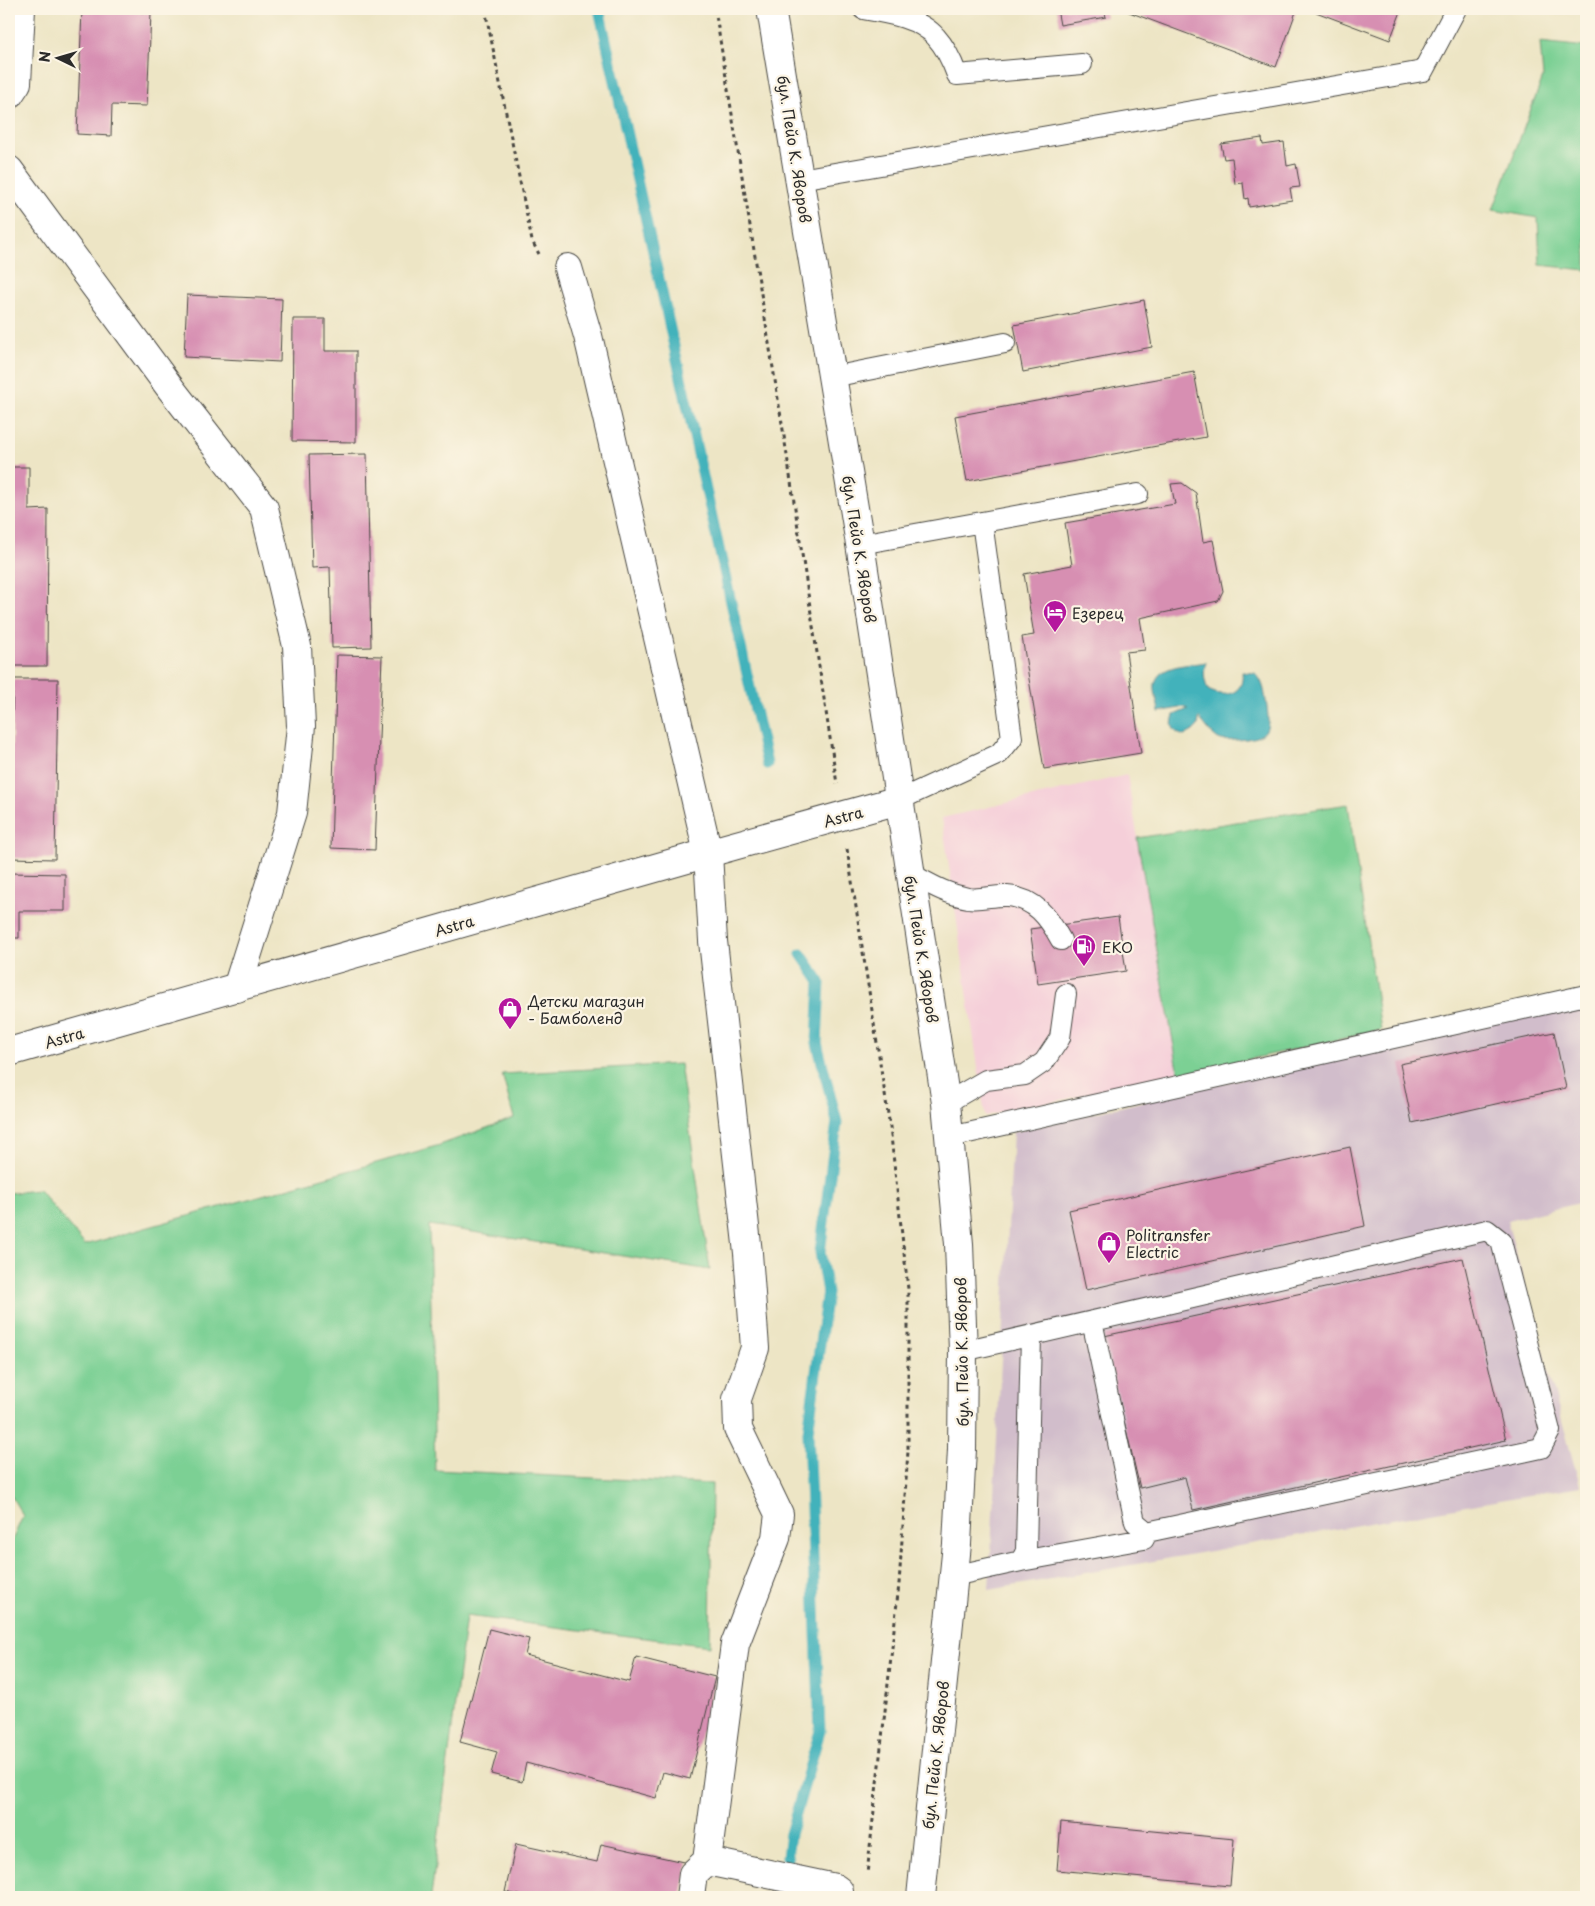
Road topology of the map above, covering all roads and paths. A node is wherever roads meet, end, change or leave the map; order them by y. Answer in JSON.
{"nodes":[{"id":1,"x":21,"y":9,"type":"edge"},
{"id":2,"x":486,"y":9,"type":"edge"},
{"id":3,"x":715,"y":9,"type":"edge"},
{"id":4,"x":771,"y":9,"type":"edge"},
{"id":5,"x":863,"y":9,"type":"edge"},
{"id":6,"x":1456,"y":9,"type":"edge"},
{"id":7,"x":1082,"y":64,"type":"dead end"},
{"id":8,"x":9,"y":95,"type":"edge"},
{"id":9,"x":9,"y":170,"type":"edge"},
{"id":10,"x":800,"y":179,"type":"junction"},
{"id":11,"x":568,"y":268,"type":"joint"},
{"id":12,"x":1005,"y":343,"type":"dead end"},
{"id":13,"x":832,"y":377,"type":"junction"},
{"id":14,"x":1138,"y":494,"type":"dead end"},
{"id":15,"x":982,"y":522,"type":"junction"},
{"id":16,"x":860,"y":544,"type":"junction"},
{"id":17,"x":899,"y":800,"type":"junction"},
{"id":18,"x":842,"y":816,"type":"junction"},
{"id":19,"x":708,"y":853,"type":"junction"},
{"id":20,"x":911,"y":874,"type":"junction"},
{"id":21,"x":1062,"y":940,"type":"dead end"},
{"id":22,"x":237,"y":988,"type":"junction"},
{"id":23,"x":1066,"y":994,"type":"dead end"},
{"id":24,"x":1586,"y":995,"type":"edge"},
{"id":25,"x":9,"y":1052,"type":"edge"},
{"id":26,"x":946,"y":1103,"type":"junction"},
{"id":27,"x":950,"y":1137,"type":"junction"},
{"id":28,"x":1092,"y":1321,"type":"junction"},
{"id":29,"x":1031,"y":1335,"type":"junction"},
{"id":30,"x":963,"y":1351,"type":"junction"},
{"id":31,"x":1147,"y":1532,"type":"junction"},
{"id":32,"x":1020,"y":1561,"type":"junction"},
{"id":33,"x":953,"y":1576,"type":"junction"},
{"id":34,"x":707,"y":1861,"type":"junction"},
{"id":35,"x":867,"y":1878,"type":"dead end"},
{"id":36,"x":837,"y":1893,"type":"edge"},
{"id":37,"x":690,"y":1897,"type":"edge"},
{"id":38,"x":920,"y":1897,"type":"edge"}],
"edges":[{"from":1,"to":8,"type":"street"},
{"from":2,"to":11,"type":"path"},
{"from":3,"to":18,"type":"path"},
{"from":4,"to":10,"type":"street","name":"бул. Пейо К. Яворов"},
{"from":5,"to":7,"type":"lane"},
{"from":6,"to":10,"type":"lane"},
{"from":9,"to":22,"type":"street"},
{"from":10,"to":13,"type":"street","name":"бул. Пейо К. Яворов"},
{"from":11,"to":19,"type":"street"},
{"from":12,"to":13,"type":"lane"},
{"from":13,"to":16,"type":"street","name":"бул. Пейо К. Яворов"},
{"from":14,"to":15,"type":"lane"},
{"from":15,"to":16,"type":"lane"},
{"from":15,"to":17,"type":"lane"},
{"from":16,"to":17,"type":"street","name":"бул. Пейо К. Яворов"},
{"from":17,"to":18,"type":"street","name":"Astra"},
{"from":17,"to":20,"type":"street","name":"бул. Пейо К. Яворов"},
{"from":18,"to":19,"type":"street","name":"Astra"},
{"from":18,"to":35,"type":"path"},
{"from":19,"to":22,"type":"street","name":"Astra"},
{"from":19,"to":34,"type":"street"},
{"from":20,"to":21,"type":"lane"},
{"from":20,"to":26,"type":"street","name":"бул. Пейо К. Яворов"},
{"from":22,"to":25,"type":"street","name":"Astra"},
{"from":23,"to":26,"type":"lane"},
{"from":24,"to":27,"type":"lane"},
{"from":26,"to":27,"type":"street","name":"бул. Пейо К. Яворов"},
{"from":27,"to":30,"type":"street","name":"бул. Пейо К. Яворов"},
{"from":28,"to":29,"type":"lane"},
{"from":28,"to":31,"type":"lane"},
{"from":28,"to":31,"type":"lane"},
{"from":29,"to":30,"type":"lane"},
{"from":29,"to":32,"type":"lane"},
{"from":30,"to":33,"type":"street","name":"бул. Пейо К. Яворов"},
{"from":31,"to":32,"type":"lane"},
{"from":32,"to":33,"type":"lane"},
{"from":33,"to":38,"type":"street","name":"бул. Пейо К. Яворов"},
{"from":34,"to":36,"type":"street"},
{"from":34,"to":37,"type":"street"}]}
